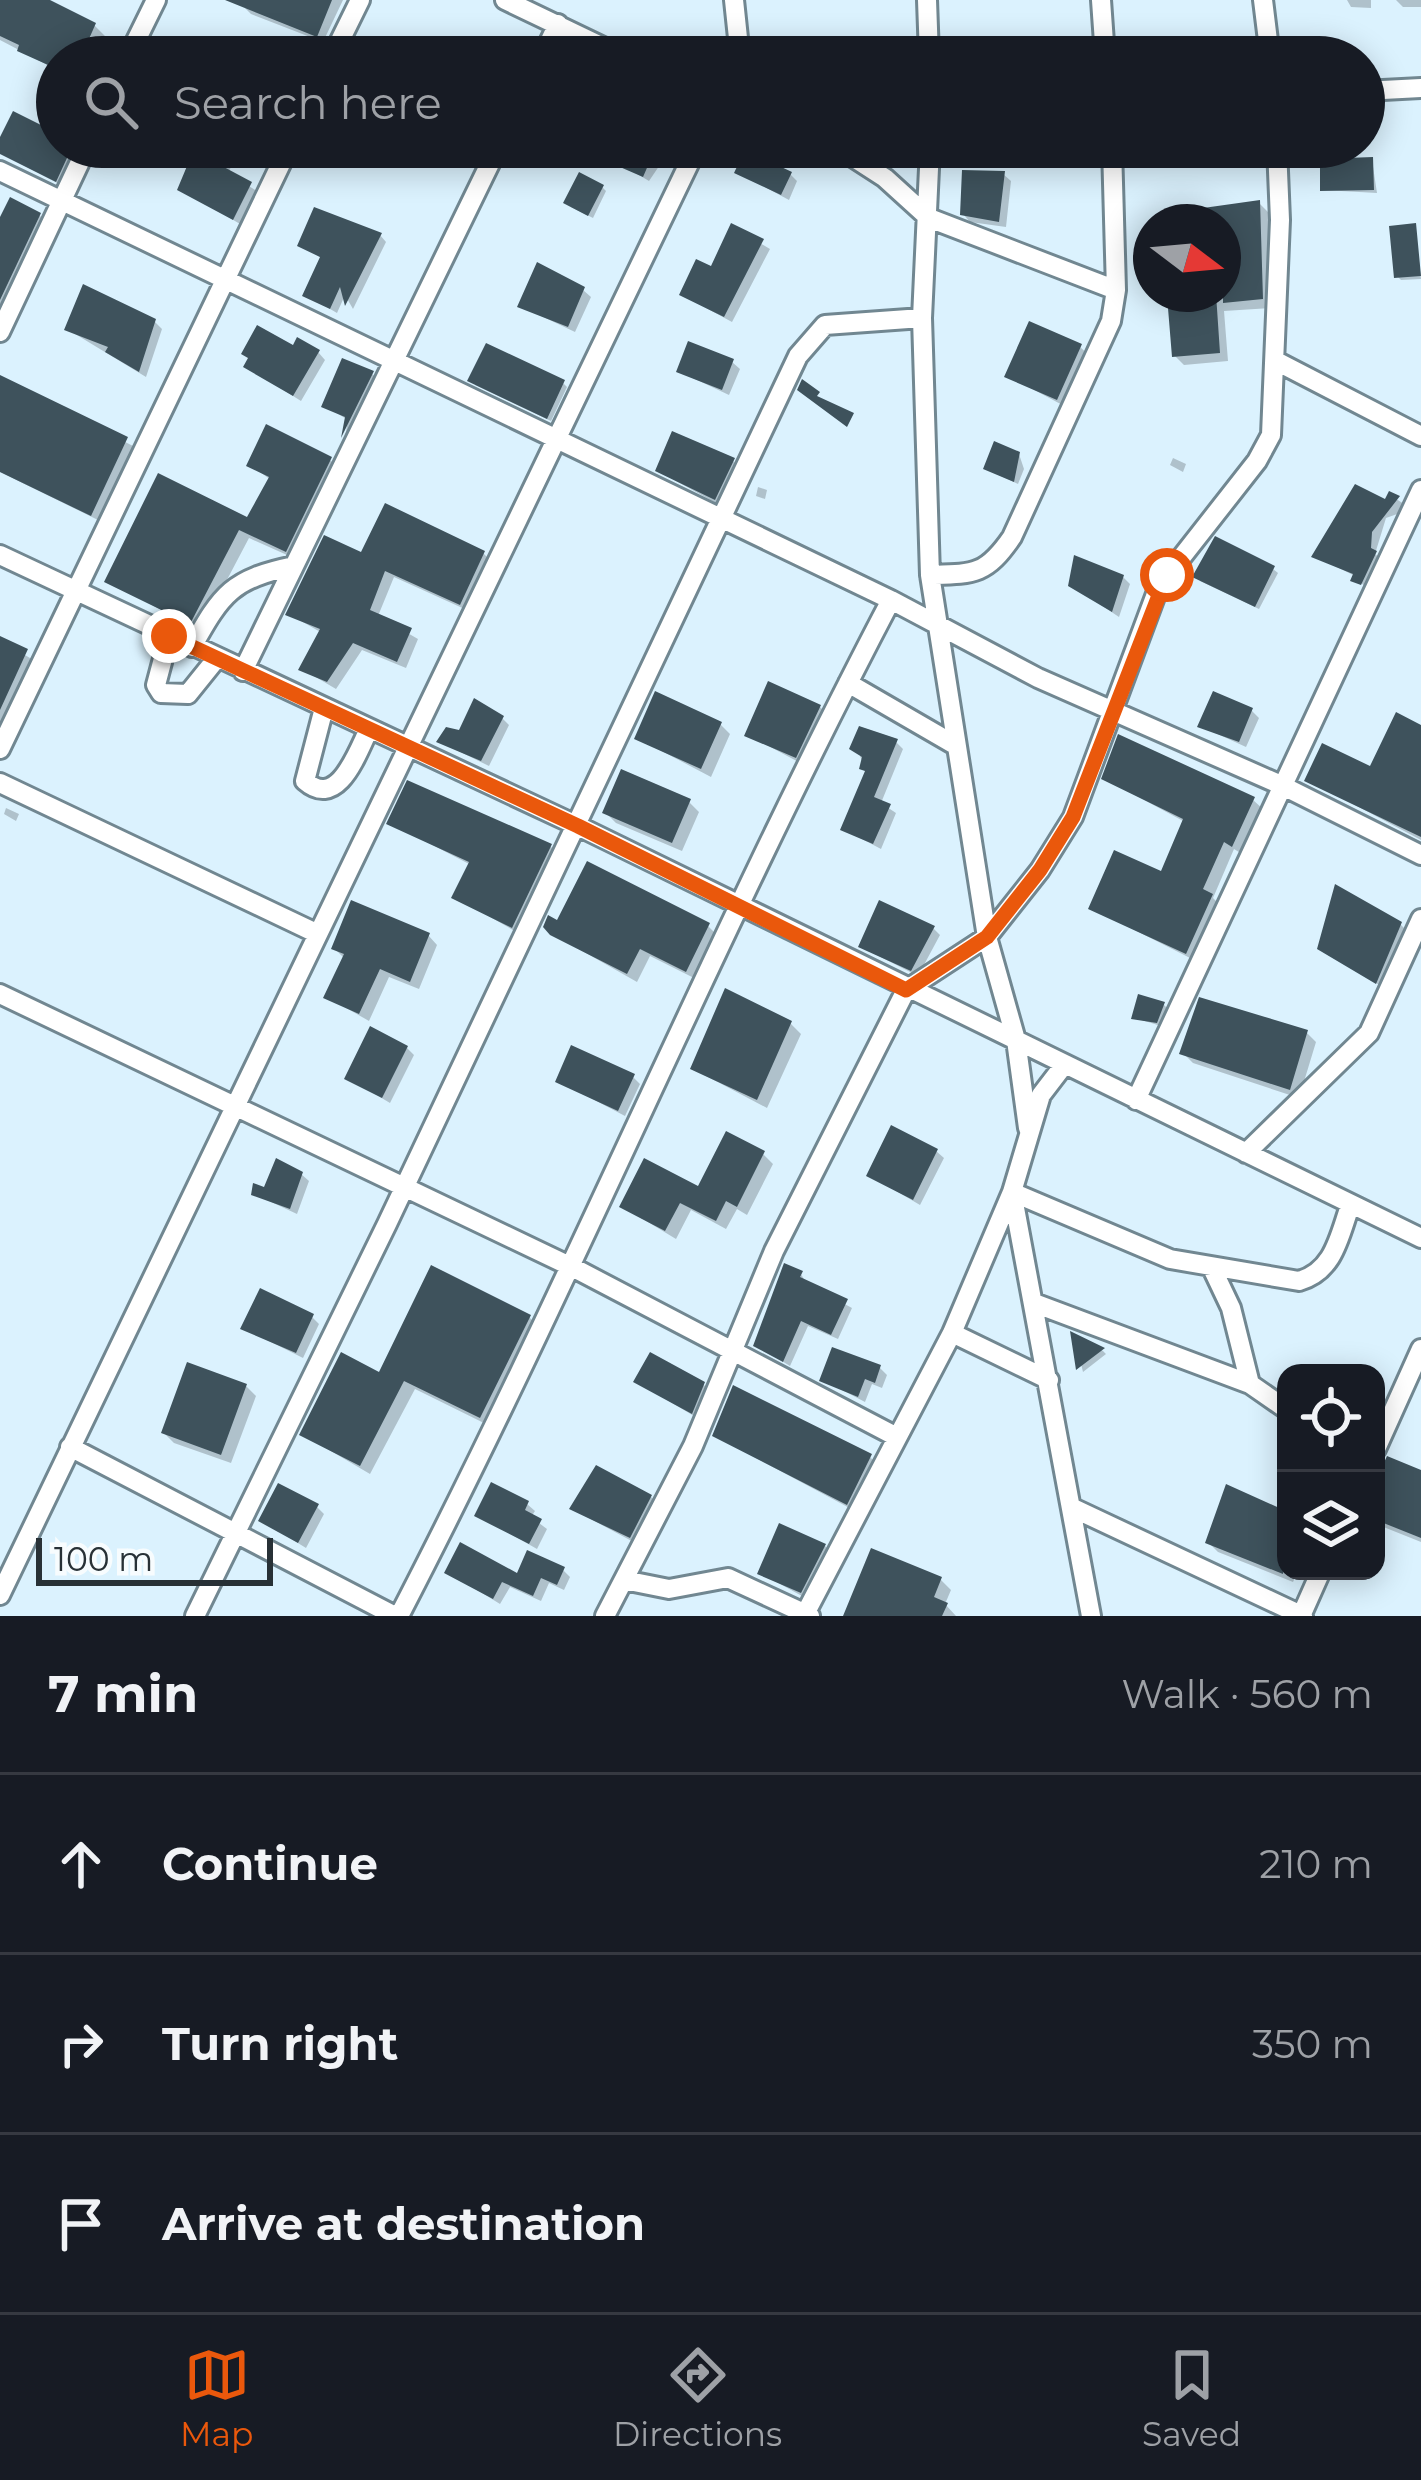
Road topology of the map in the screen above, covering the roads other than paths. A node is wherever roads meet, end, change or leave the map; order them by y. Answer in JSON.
{"nodes":[{"id":1,"x":156,"y":0,"type":"edge"},
{"id":2,"x":360,"y":0,"type":"edge"},
{"id":3,"x":734,"y":0,"type":"edge"},
{"id":4,"x":927,"y":0,"type":"edge"},
{"id":5,"x":1100,"y":0,"type":"edge"},
{"id":6,"x":1264,"y":0,"type":"edge"},
{"id":7,"x":513,"y":2,"type":"edge"},
{"id":8,"x":558,"y":25,"type":"junction"},
{"id":9,"x":138,"y":36,"type":"edge"},
{"id":10,"x":342,"y":36,"type":"edge"},
{"id":11,"x":552,"y":36,"type":"edge"},
{"id":12,"x":581,"y":36,"type":"edge"},
{"id":13,"x":738,"y":36,"type":"edge"},
{"id":14,"x":928,"y":36,"type":"edge"},
{"id":15,"x":1103,"y":36,"type":"edge"},
{"id":16,"x":1268,"y":36,"type":"edge"},
{"id":17,"x":1421,"y":88,"type":"edge"},
{"id":18,"x":1385,"y":90,"type":"edge"},
{"id":19,"x":77,"y":168,"type":"edge"},
{"id":20,"x":279,"y":168,"type":"edge"},
{"id":21,"x":488,"y":168,"type":"edge"},
{"id":22,"x":688,"y":168,"type":"edge"},
{"id":23,"x":870,"y":168,"type":"edge"},
{"id":24,"x":930,"y":168,"type":"edge"},
{"id":25,"x":1113,"y":168,"type":"edge"},
{"id":26,"x":1277,"y":168,"type":"edge"},
{"id":27,"x":0,"y":171,"type":"edge"},
{"id":28,"x":62,"y":201,"type":"junction"},
{"id":29,"x":929,"y":218,"type":"junction"},
{"id":30,"x":225,"y":279,"type":"junction"},
{"id":31,"x":1116,"y":290,"type":"junction"},
{"id":32,"x":922,"y":318,"type":"junction"},
{"id":33,"x":0,"y":332,"type":"edge"},
{"id":34,"x":1276,"y":361,"type":"junction"},
{"id":35,"x":393,"y":362,"type":"junction"},
{"id":36,"x":1421,"y":436,"type":"edge"},
{"id":37,"x":556,"y":442,"type":"junction"},
{"id":38,"x":1421,"y":490,"type":"edge"},
{"id":39,"x":719,"y":520,"type":"junction"},
{"id":40,"x":0,"y":555,"type":"edge"},
{"id":41,"x":294,"y":566,"type":"junction"},
{"id":42,"x":930,"y":575,"type":"junction"},
{"id":43,"x":75,"y":591,"type":"junction"},
{"id":44,"x":892,"y":600,"type":"junction"},
{"id":45,"x":938,"y":628,"type":"junction"},
{"id":46,"x":169,"y":636,"type":"junction"},
{"id":47,"x":192,"y":647,"type":"junction"},
{"id":48,"x":217,"y":658,"type":"junction"},
{"id":49,"x":243,"y":671,"type":"junction"},
{"id":50,"x":848,"y":683,"type":"junction"},
{"id":51,"x":324,"y":708,"type":"junction"},
{"id":52,"x":1114,"y":710,"type":"junction"},
{"id":53,"x":369,"y":728,"type":"junction"},
{"id":54,"x":955,"y":746,"type":"junction"},
{"id":55,"x":409,"y":747,"type":"junction"},
{"id":56,"x":0,"y":749,"type":"edge"},
{"id":57,"x":0,"y":782,"type":"edge"},
{"id":58,"x":1281,"y":785,"type":"junction"},
{"id":59,"x":578,"y":826,"type":"junction"},
{"id":60,"x":1421,"y":855,"type":"edge"},
{"id":61,"x":740,"y":908,"type":"junction"},
{"id":62,"x":1421,"y":919,"type":"edge"},
{"id":63,"x":316,"y":933,"type":"junction"},
{"id":64,"x":987,"y":937,"type":"junction"},
{"id":65,"x":906,"y":990,"type":"junction"},
{"id":66,"x":0,"y":994,"type":"edge"},
{"id":67,"x":1016,"y":1040,"type":"junction"},
{"id":68,"x":1064,"y":1065,"type":"junction"},
{"id":69,"x":1136,"y":1100,"type":"junction"},
{"id":70,"x":232,"y":1108,"type":"junction"},
{"id":71,"x":1028,"y":1128,"type":"junction"},
{"id":72,"x":1246,"y":1153,"type":"junction"},
{"id":73,"x":404,"y":1188,"type":"junction"},
{"id":74,"x":1012,"y":1192,"type":"junction"},
{"id":75,"x":1350,"y":1206,"type":"junction"},
{"id":76,"x":1421,"y":1238,"type":"edge"},
{"id":77,"x":574,"y":1268,"type":"junction"},
{"id":78,"x":1212,"y":1268,"type":"junction"},
{"id":79,"x":1034,"y":1303,"type":"junction"},
{"id":80,"x":952,"y":1333,"type":"junction"},
{"id":81,"x":1421,"y":1349,"type":"edge"},
{"id":82,"x":732,"y":1354,"type":"junction"},
{"id":83,"x":1049,"y":1380,"type":"junction"},
{"id":84,"x":1250,"y":1384,"type":"junction"},
{"id":85,"x":1277,"y":1403,"type":"edge"},
{"id":86,"x":1385,"y":1429,"type":"edge"},
{"id":87,"x":896,"y":1436,"type":"junction"},
{"id":88,"x":70,"y":1447,"type":"junction"},
{"id":89,"x":1075,"y":1509,"type":"junction"},
{"id":90,"x":234,"y":1535,"type":"junction"},
{"id":91,"x":624,"y":1580,"type":"junction"},
{"id":92,"x":1317,"y":1580,"type":"edge"},
{"id":93,"x":0,"y":1594,"type":"edge"},
{"id":94,"x":807,"y":1615,"type":"edge"},
{"id":95,"x":194,"y":1616,"type":"edge"},
{"id":96,"x":397,"y":1616,"type":"edge"},
{"id":97,"x":605,"y":1616,"type":"edge"},
{"id":98,"x":1090,"y":1616,"type":"edge"},
{"id":99,"x":1302,"y":1616,"type":"edge"}],
"edges":[{"from":1,"to":9,"type":"street"},
{"from":2,"to":10,"type":"street"},
{"from":3,"to":13,"type":"street"},
{"from":4,"to":14,"type":"street"},
{"from":5,"to":15,"type":"street"},
{"from":6,"to":16,"type":"street"},
{"from":7,"to":8,"type":"street"},
{"from":8,"to":11,"type":"street"},
{"from":8,"to":12,"type":"street"},
{"from":17,"to":18,"type":"street"},
{"from":19,"to":28,"type":"street"},
{"from":20,"to":30,"type":"street"},
{"from":21,"to":35,"type":"street"},
{"from":22,"to":37,"type":"street"},
{"from":23,"to":29,"type":"street"},
{"from":24,"to":29,"type":"street"},
{"from":25,"to":31,"type":"street"},
{"from":26,"to":34,"type":"street"},
{"from":27,"to":28,"type":"street"},
{"from":28,"to":30,"type":"street"},
{"from":28,"to":33,"type":"street"},
{"from":29,"to":31,"type":"street"},
{"from":29,"to":32,"type":"street"},
{"from":30,"to":35,"type":"street"},
{"from":30,"to":43,"type":"street"},
{"from":31,"to":42,"type":"street"},
{"from":32,"to":39,"type":"street"},
{"from":32,"to":42,"type":"street"},
{"from":34,"to":36,"type":"street"},
{"from":34,"to":52,"type":"street"},
{"from":35,"to":37,"type":"street"},
{"from":35,"to":41,"type":"street"},
{"from":37,"to":39,"type":"street"},
{"from":37,"to":55,"type":"street"},
{"from":38,"to":58,"type":"street"},
{"from":39,"to":44,"type":"street"},
{"from":39,"to":59,"type":"street"},
{"from":40,"to":43,"type":"street"},
{"from":41,"to":47,"type":"street"},
{"from":41,"to":49,"type":"street"},
{"from":42,"to":45,"type":"street"},
{"from":43,"to":46,"type":"street"},
{"from":43,"to":56,"type":"street"},
{"from":44,"to":45,"type":"street"},
{"from":44,"to":50,"type":"street"},
{"from":45,"to":52,"type":"street"},
{"from":45,"to":54,"type":"street"},
{"from":46,"to":47,"type":"street"},
{"from":46,"to":48,"type":"street"},
{"from":47,"to":48,"type":"street"},
{"from":48,"to":49,"type":"street"},
{"from":49,"to":51,"type":"street"},
{"from":50,"to":54,"type":"street"},
{"from":50,"to":61,"type":"street"},
{"from":51,"to":53,"type":"street"},
{"from":51,"to":53,"type":"street"},
{"from":52,"to":58,"type":"street"},
{"from":52,"to":64,"type":"street"},
{"from":53,"to":55,"type":"street"},
{"from":54,"to":64,"type":"street"},
{"from":55,"to":59,"type":"street"},
{"from":55,"to":63,"type":"street"},
{"from":57,"to":63,"type":"street"},
{"from":58,"to":60,"type":"street"},
{"from":58,"to":69,"type":"street"},
{"from":59,"to":61,"type":"street"},
{"from":59,"to":73,"type":"street"},
{"from":61,"to":65,"type":"street"},
{"from":61,"to":77,"type":"street"},
{"from":62,"to":72,"type":"street"},
{"from":63,"to":70,"type":"street"},
{"from":64,"to":65,"type":"street"},
{"from":64,"to":67,"type":"street"},
{"from":65,"to":67,"type":"street"},
{"from":65,"to":82,"type":"street"},
{"from":66,"to":70,"type":"street"},
{"from":67,"to":68,"type":"street"},
{"from":67,"to":71,"type":"street"},
{"from":68,"to":69,"type":"street"},
{"from":68,"to":71,"type":"street"},
{"from":69,"to":72,"type":"street"},
{"from":70,"to":73,"type":"street"},
{"from":70,"to":88,"type":"street"},
{"from":71,"to":74,"type":"street"},
{"from":72,"to":75,"type":"street"},
{"from":73,"to":77,"type":"street"},
{"from":73,"to":90,"type":"street"},
{"from":74,"to":78,"type":"street"},
{"from":74,"to":79,"type":"street"},
{"from":74,"to":80,"type":"street"},
{"from":75,"to":76,"type":"street"},
{"from":75,"to":78,"type":"street"},
{"from":77,"to":82,"type":"street"},
{"from":77,"to":96,"type":"street"},
{"from":78,"to":84,"type":"street"},
{"from":79,"to":83,"type":"street"},
{"from":79,"to":84,"type":"street"},
{"from":80,"to":83,"type":"street"},
{"from":80,"to":87,"type":"street"},
{"from":81,"to":86,"type":"street"},
{"from":82,"to":87,"type":"street"},
{"from":82,"to":91,"type":"street"},
{"from":83,"to":89,"type":"street"},
{"from":84,"to":85,"type":"street"},
{"from":87,"to":94,"type":"street"},
{"from":88,"to":90,"type":"street"},
{"from":88,"to":93,"type":"street"},
{"from":89,"to":98,"type":"street"},
{"from":89,"to":99,"type":"street"},
{"from":90,"to":95,"type":"street"},
{"from":90,"to":96,"type":"street"},
{"from":91,"to":94,"type":"street"},
{"from":91,"to":97,"type":"street"},
{"from":92,"to":99,"type":"street"}]}
